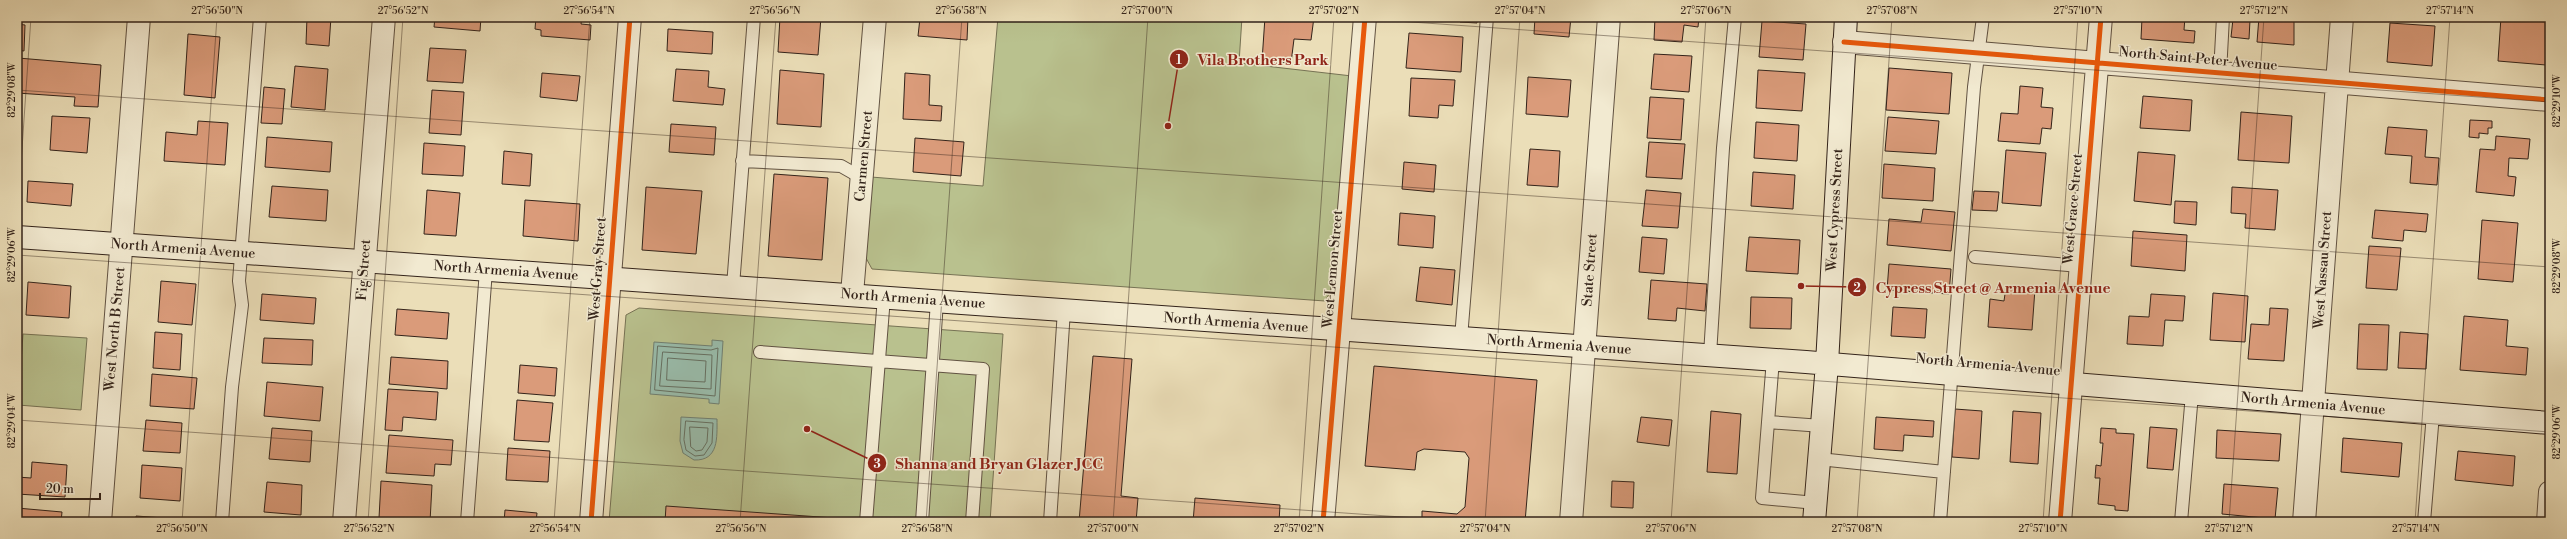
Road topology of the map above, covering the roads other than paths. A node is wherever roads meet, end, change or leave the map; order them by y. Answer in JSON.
{"nodes":[{"id":1,"x":139,"y":17,"type":"edge"},
{"id":2,"x":260,"y":17,"type":"edge"},
{"id":3,"x":384,"y":17,"type":"edge"},
{"id":4,"x":630,"y":17,"type":"edge"},
{"id":5,"x":754,"y":17,"type":"edge"},
{"id":6,"x":875,"y":17,"type":"edge"},
{"id":7,"x":1365,"y":17,"type":"edge"},
{"id":8,"x":1487,"y":17,"type":"edge"},
{"id":9,"x":1609,"y":17,"type":"edge"},
{"id":10,"x":1735,"y":17,"type":"edge"},
{"id":11,"x":1846,"y":17,"type":"edge"},
{"id":12,"x":1983,"y":17,"type":"edge"},
{"id":13,"x":2101,"y":17,"type":"edge"},
{"id":14,"x":2223,"y":17,"type":"edge"},
{"id":15,"x":2342,"y":17,"type":"edge"},
{"id":16,"x":1844,"y":42,"type":"junction"},
{"id":17,"x":1979,"y":52,"type":"junction"},
{"id":18,"x":2098,"y":63,"type":"junction"},
{"id":19,"x":2220,"y":73,"type":"junction"},
{"id":20,"x":2336,"y":82,"type":"junction"},
{"id":21,"x":2550,"y":100,"type":"edge"},
{"id":22,"x":742,"y":161,"type":"junction"},
{"id":23,"x":862,"y":178,"type":"junction"},
{"id":24,"x":17,"y":237,"type":"edge"},
{"id":25,"x":122,"y":245,"type":"junction"},
{"id":26,"x":241,"y":253,"type":"junction"},
{"id":27,"x":1975,"y":256,"type":"dead end"},
{"id":28,"x":365,"y":262,"type":"junction"},
{"id":29,"x":2080,"y":266,"type":"junction"},
{"id":30,"x":486,"y":270,"type":"junction"},
{"id":31,"x":610,"y":278,"type":"junction"},
{"id":32,"x":733,"y":286,"type":"junction"},
{"id":33,"x":852,"y":294,"type":"junction"},
{"id":34,"x":884,"y":296,"type":"junction"},
{"id":35,"x":937,"y":301,"type":"junction"},
{"id":36,"x":1064,"y":310,"type":"junction"},
{"id":37,"x":1340,"y":330,"type":"junction"},
{"id":38,"x":1461,"y":338,"type":"junction"},
{"id":39,"x":1585,"y":346,"type":"junction"},
{"id":40,"x":760,"y":352,"type":"dead end"},
{"id":41,"x":1710,"y":355,"type":"junction"},
{"id":42,"x":1773,"y":359,"type":"junction"},
{"id":43,"x":879,"y":361,"type":"junction"},
{"id":44,"x":1827,"y":364,"type":"junction"},
{"id":45,"x":934,"y":366,"type":"junction"},
{"id":46,"x":1953,"y":374,"type":"junction"},
{"id":47,"x":2071,"y":384,"type":"junction"},
{"id":48,"x":2192,"y":394,"type":"junction"},
{"id":49,"x":2314,"y":405,"type":"junction"},
{"id":50,"x":2433,"y":414,"type":"junction"},
{"id":51,"x":1768,"y":422,"type":"junction"},
{"id":52,"x":2550,"y":423,"type":"edge"},
{"id":53,"x":1822,"y":426,"type":"junction"},
{"id":54,"x":1819,"y":459,"type":"junction"},
{"id":55,"x":1944,"y":472,"type":"junction"},
{"id":56,"x":2550,"y":492,"type":"edge"},
{"id":57,"x":2550,"y":498,"type":"edge"},
{"id":58,"x":1815,"y":512,"type":"edge"},
{"id":59,"x":100,"y":522,"type":"edge"},
{"id":60,"x":222,"y":522,"type":"edge"},
{"id":61,"x":344,"y":522,"type":"edge"},
{"id":62,"x":467,"y":522,"type":"edge"},
{"id":63,"x":591,"y":522,"type":"edge"},
{"id":64,"x":866,"y":522,"type":"edge"},
{"id":65,"x":922,"y":522,"type":"edge"},
{"id":66,"x":972,"y":522,"type":"edge"},
{"id":67,"x":1050,"y":522,"type":"edge"},
{"id":68,"x":1323,"y":522,"type":"edge"},
{"id":69,"x":1571,"y":522,"type":"edge"},
{"id":70,"x":1940,"y":522,"type":"edge"},
{"id":71,"x":2060,"y":522,"type":"edge"},
{"id":72,"x":2181,"y":522,"type":"edge"},
{"id":73,"x":2304,"y":522,"type":"edge"},
{"id":74,"x":2424,"y":522,"type":"edge"},
{"id":75,"x":2548,"y":522,"type":"edge"}],
"edges":[{"from":1,"to":25,"type":"street","name":"West North B Street"},
{"from":2,"to":26,"type":"lane"},
{"from":3,"to":28,"type":"street","name":"Fig Street"},
{"from":4,"to":31,"type":"street","name":"West Gray Street"},
{"from":5,"to":22,"type":"lane"},
{"from":6,"to":23,"type":"street","name":"Carmen Street"},
{"from":7,"to":37,"type":"street","name":"West Lemon Street"},
{"from":8,"to":38,"type":"lane"},
{"from":9,"to":39,"type":"street","name":"State Street"},
{"from":10,"to":41,"type":"lane"},
{"from":11,"to":16,"type":"street","name":"West Cypress Street"},
{"from":12,"to":17,"type":"lane"},
{"from":13,"to":18,"type":"street","name":"West Grace Street"},
{"from":14,"to":19,"type":"lane"},
{"from":15,"to":20,"type":"street","name":"West Nassau Street"},
{"from":16,"to":17,"type":"street","name":"North Saint Peter Avenue"},
{"from":16,"to":44,"type":"street","name":"West Cypress Street"},
{"from":17,"to":18,"type":"street","name":"North Saint Peter Avenue"},
{"from":17,"to":46,"type":"lane"},
{"from":18,"to":19,"type":"street","name":"North Saint Peter Avenue"},
{"from":18,"to":29,"type":"street","name":"West Grace Street"},
{"from":19,"to":20,"type":"street","name":"North Saint Peter Avenue"},
{"from":20,"to":21,"type":"street","name":"North Saint Peter Avenue"},
{"from":20,"to":49,"type":"street","name":"West Nassau Street"},
{"from":22,"to":23,"type":"lane"},
{"from":22,"to":32,"type":"lane"},
{"from":23,"to":33,"type":"street","name":"Carmen Street"},
{"from":24,"to":25,"type":"street","name":"North Armenia Avenue"},
{"from":25,"to":26,"type":"street","name":"North Armenia Avenue"},
{"from":25,"to":59,"type":"street","name":"West North B Street"},
{"from":26,"to":28,"type":"street","name":"North Armenia Avenue"},
{"from":26,"to":60,"type":"lane"},
{"from":27,"to":29,"type":"lane"},
{"from":28,"to":30,"type":"street","name":"North Armenia Avenue"},
{"from":28,"to":61,"type":"street","name":"Fig Street"},
{"from":29,"to":47,"type":"street","name":"West Grace Street"},
{"from":30,"to":31,"type":"street","name":"North Armenia Avenue"},
{"from":30,"to":62,"type":"lane"},
{"from":31,"to":32,"type":"street","name":"North Armenia Avenue"},
{"from":31,"to":63,"type":"street","name":"West Gray Street"},
{"from":32,"to":33,"type":"street","name":"North Armenia Avenue"},
{"from":33,"to":34,"type":"street","name":"North Armenia Avenue"},
{"from":34,"to":35,"type":"street","name":"North Armenia Avenue"},
{"from":34,"to":43,"type":"lane"},
{"from":35,"to":36,"type":"street","name":"North Armenia Avenue"},
{"from":35,"to":45,"type":"lane"},
{"from":36,"to":37,"type":"street","name":"North Armenia Avenue"},
{"from":36,"to":67,"type":"lane"},
{"from":37,"to":38,"type":"street","name":"North Armenia Avenue"},
{"from":37,"to":68,"type":"street","name":"West Lemon Street"},
{"from":38,"to":39,"type":"street","name":"North Armenia Avenue"},
{"from":39,"to":41,"type":"street","name":"North Armenia Avenue"},
{"from":39,"to":69,"type":"street","name":"State Street"},
{"from":40,"to":43,"type":"lane"},
{"from":41,"to":42,"type":"street","name":"North Armenia Avenue"},
{"from":42,"to":44,"type":"street","name":"North Armenia Avenue"},
{"from":42,"to":51,"type":"lane"},
{"from":43,"to":45,"type":"lane"},
{"from":43,"to":64,"type":"lane"},
{"from":44,"to":46,"type":"street","name":"North Armenia Avenue"},
{"from":44,"to":53,"type":"street","name":"West Cypress Street"},
{"from":45,"to":65,"type":"lane"},
{"from":45,"to":66,"type":"lane"},
{"from":46,"to":47,"type":"street","name":"North Armenia Avenue"},
{"from":46,"to":55,"type":"lane"},
{"from":47,"to":48,"type":"street","name":"North Armenia Avenue"},
{"from":47,"to":71,"type":"street","name":"West Grace Street"},
{"from":48,"to":49,"type":"street","name":"North Armenia Avenue"},
{"from":48,"to":72,"type":"lane"},
{"from":49,"to":50,"type":"street","name":"North Armenia Avenue"},
{"from":49,"to":73,"type":"street","name":"West Nassau Street"},
{"from":50,"to":52,"type":"street","name":"North Armenia Avenue"},
{"from":50,"to":74,"type":"lane"},
{"from":51,"to":53,"type":"lane"},
{"from":51,"to":58,"type":"lane"},
{"from":53,"to":54,"type":"street","name":"West Cypress Street"},
{"from":54,"to":55,"type":"lane"},
{"from":54,"to":58,"type":"street","name":"West Cypress Street"},
{"from":55,"to":70,"type":"lane"},
{"from":56,"to":57,"type":"street"},
{"from":57,"to":75,"type":"street"}]}
